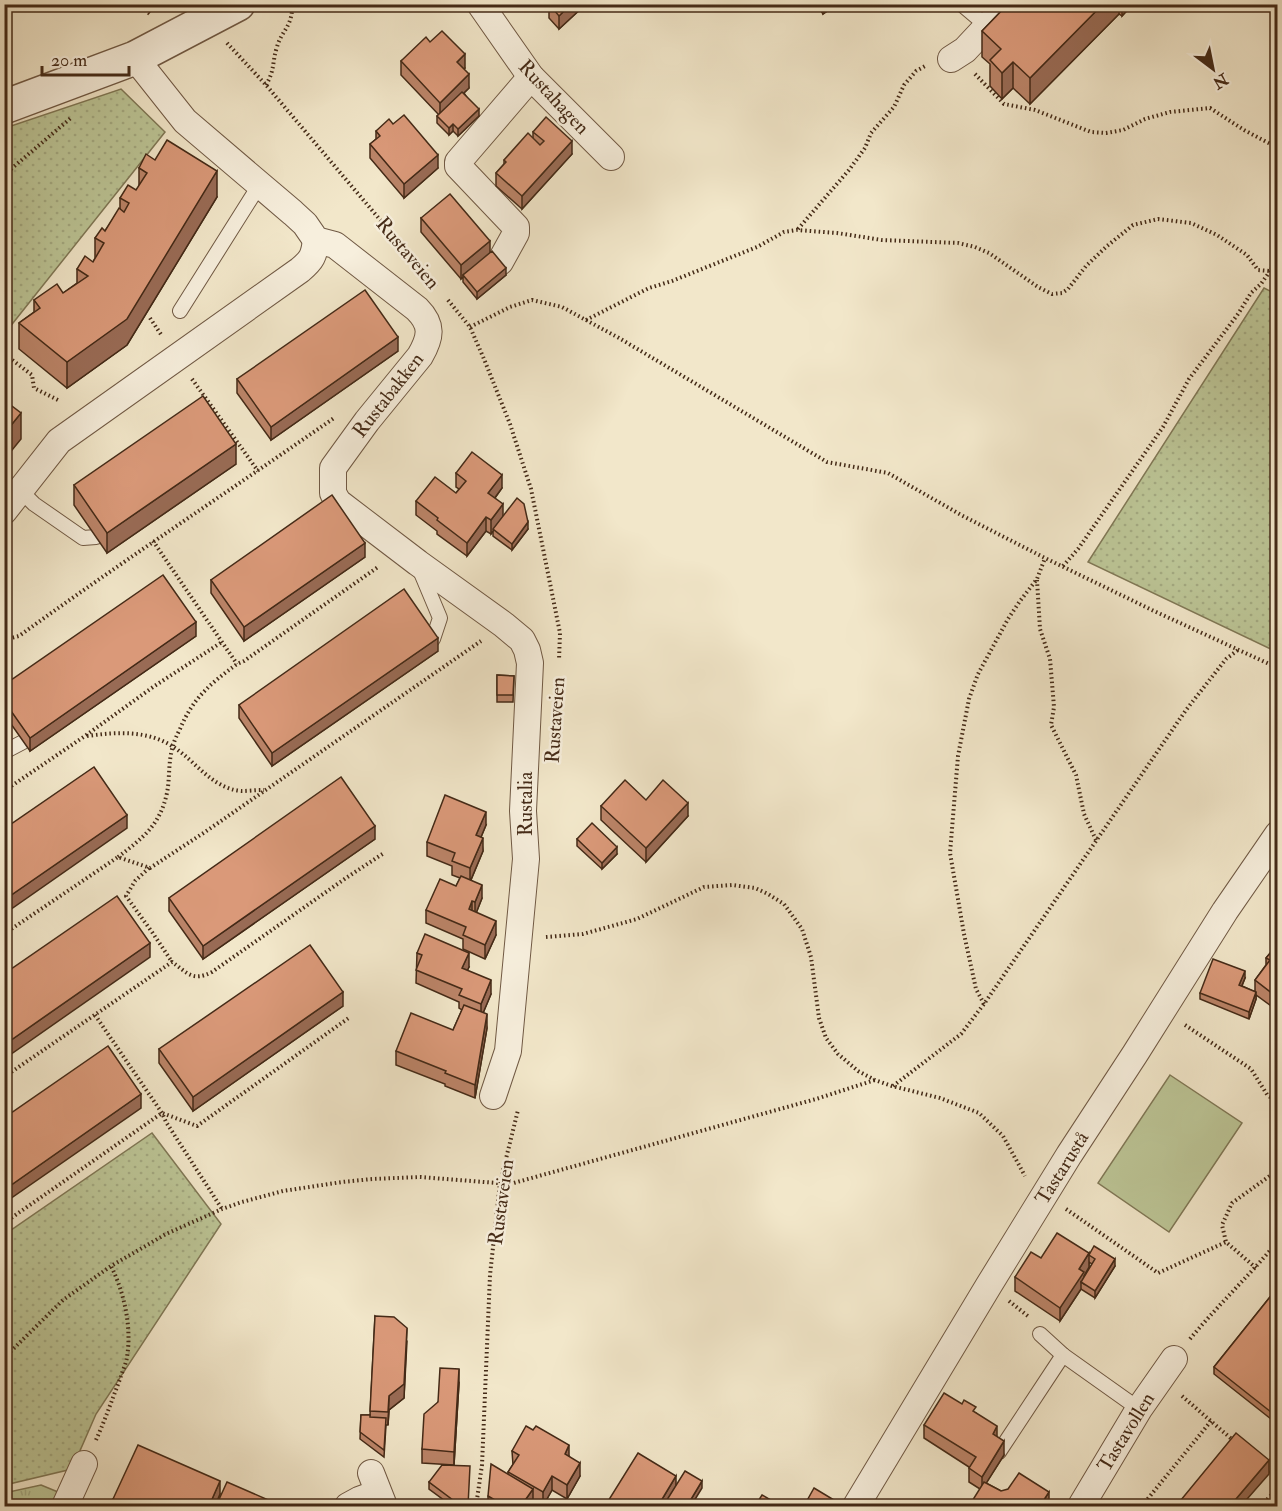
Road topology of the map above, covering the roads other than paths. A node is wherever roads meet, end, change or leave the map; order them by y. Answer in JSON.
{"nodes":[{"id":1,"x":238,"y":4,"type":"edge"},
{"id":2,"x":480,"y":4,"type":"edge"},
{"id":3,"x":961,"y":4,"type":"edge"},
{"id":4,"x":1008,"y":4,"type":"edge"},
{"id":5,"x":987,"y":26,"type":"junction"},
{"id":6,"x":135,"y":58,"type":"junction"},
{"id":7,"x":960,"y":64,"type":"road end"},
{"id":8,"x":531,"y":77,"type":"junction"},
{"id":9,"x":4,"y":107,"type":"edge"},
{"id":10,"x":612,"y":156,"type":"dead end"},
{"id":11,"x":260,"y":184,"type":"junction"},
{"id":12,"x":316,"y":240,"type":"junction"},
{"id":13,"x":500,"y":262,"type":"edge"},
{"id":14,"x":180,"y":311,"type":"dead end"},
{"id":15,"x":21,"y":491,"type":"junction"},
{"id":16,"x":4,"y":511,"type":"edge"},
{"id":17,"x":96,"y":537,"type":"edge"},
{"id":18,"x":409,"y":556,"type":"junction"},
{"id":19,"x":433,"y":639,"type":"edge"},
{"id":20,"x":23,"y":742,"type":"edge"},
{"id":21,"x":4,"y":752,"type":"edge"},
{"id":22,"x":1278,"y":834,"type":"edge"},
{"id":23,"x":493,"y":1096,"type":"dead end"},
{"id":24,"x":1040,"y":1334,"type":"road end"},
{"id":25,"x":1063,"y":1354,"type":"junction"},
{"id":26,"x":1174,"y":1359,"type":"road end"},
{"id":27,"x":1139,"y":1409,"type":"junction"},
{"id":28,"x":999,"y":1452,"type":"edge"},
{"id":29,"x":84,"y":1464,"type":"road end"},
{"id":30,"x":378,"y":1491,"type":"edge"},
{"id":31,"x":65,"y":1506,"type":"edge"},
{"id":32,"x":348,"y":1506,"type":"edge"},
{"id":33,"x":856,"y":1506,"type":"edge"},
{"id":34,"x":1080,"y":1506,"type":"edge"}],
"edges":[{"from":1,"to":6,"type":"street"},
{"from":2,"to":8,"type":"street","name":"Rustahagen"},
{"from":3,"to":5,"type":"lane"},
{"from":4,"to":5,"type":"street"},
{"from":5,"to":7,"type":"street"},
{"from":6,"to":9,"type":"street"},
{"from":6,"to":11,"type":"street","name":"Rustabakken"},
{"from":8,"to":10,"type":"street","name":"Rustahagen"},
{"from":8,"to":13,"type":"street"},
{"from":11,"to":12,"type":"street","name":"Rustabakken"},
{"from":11,"to":14,"type":"lane"},
{"from":12,"to":15,"type":"street"},
{"from":12,"to":18,"type":"street","name":"Rustabakken"},
{"from":15,"to":16,"type":"street"},
{"from":15,"to":17,"type":"lane"},
{"from":18,"to":19,"type":"lane"},
{"from":18,"to":23,"type":"street","name":"Rustalia"},
{"from":20,"to":21,"type":"lane"},
{"from":22,"to":33,"type":"street","name":"Tastarustå"},
{"from":24,"to":25,"type":"lane"},
{"from":25,"to":27,"type":"lane"},
{"from":25,"to":28,"type":"lane"},
{"from":26,"to":27,"type":"street","name":"Tastavollen"},
{"from":27,"to":34,"type":"street","name":"Tastavollen"},
{"from":29,"to":31,"type":"street"},
{"from":30,"to":32,"type":"street"}]}
